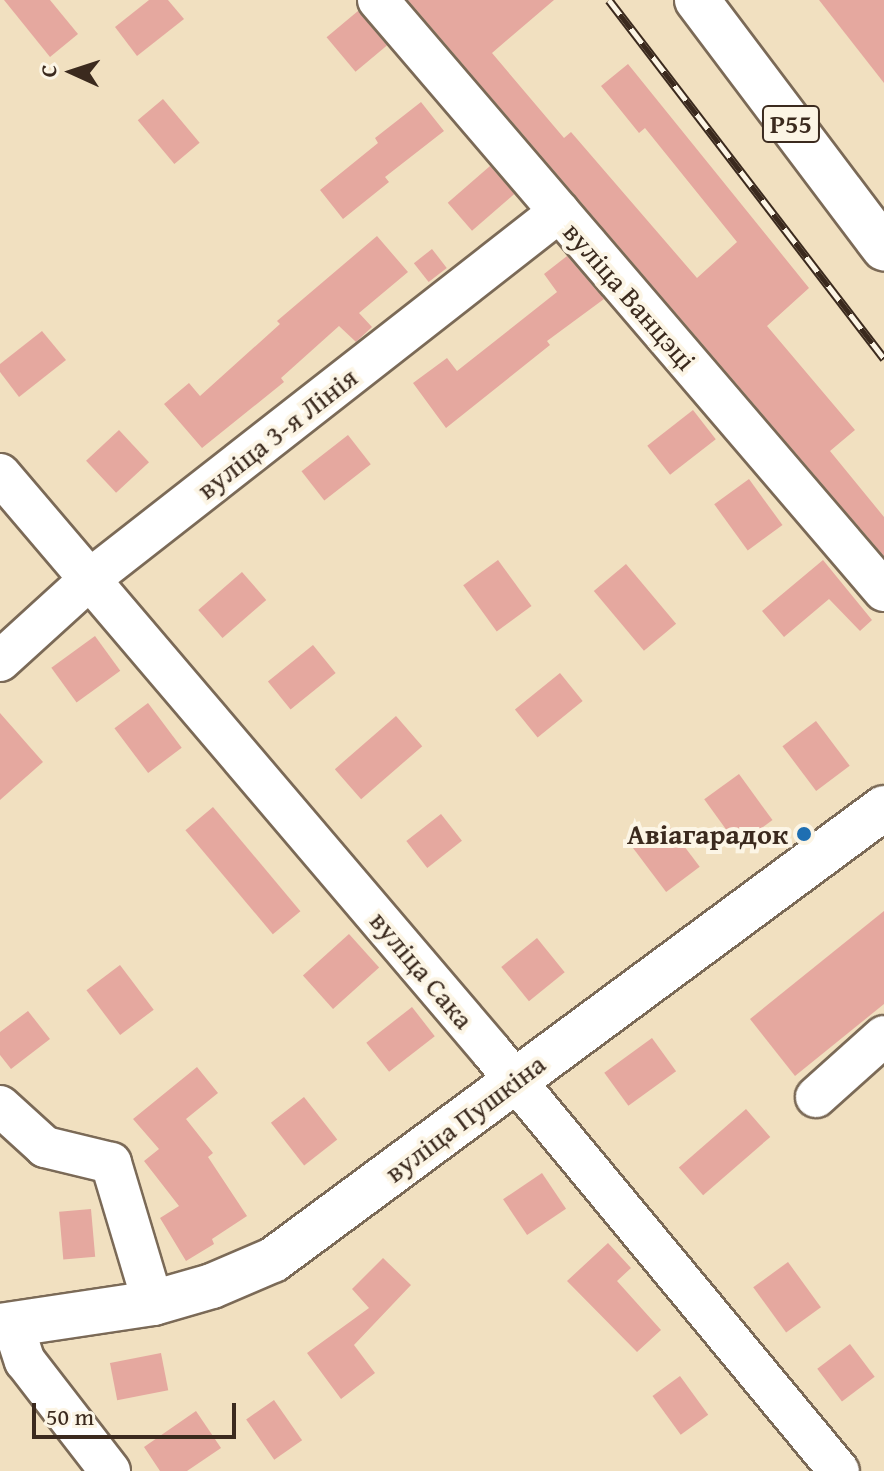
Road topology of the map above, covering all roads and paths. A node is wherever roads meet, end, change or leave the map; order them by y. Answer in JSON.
{"nodes":[{"id":1,"x":378,"y":0,"type":"edge"},
{"id":2,"x":697,"y":0,"type":"edge"},
{"id":3,"x":559,"y":212,"type":"junction"},
{"id":4,"x":884,"y":248,"type":"edge"},
{"id":5,"x":0,"y":474,"type":"edge"},
{"id":6,"x":90,"y":579,"type":"junction"},
{"id":7,"x":884,"y":591,"type":"edge"},
{"id":8,"x":0,"y":661,"type":"edge"},
{"id":9,"x":884,"y":808,"type":"edge"},
{"id":10,"x":884,"y":1036,"type":"edge"},
{"id":11,"x":515,"y":1080,"type":"junction"},
{"id":12,"x":816,"y":1097,"type":"dead end"},
{"id":13,"x":0,"y":1106,"type":"edge"},
{"id":14,"x":153,"y":1303,"type":"junction"},
{"id":15,"x":7,"y":1326,"type":"edge"},
{"id":16,"x":110,"y":1471,"type":"edge"},
{"id":17,"x":839,"y":1471,"type":"edge"}],
"edges":[{"from":1,"to":3,"type":"street","name":"вуліца Ванцэці"},
{"from":2,"to":4,"type":"main road","number":"Р55"},
{"from":3,"to":6,"type":"street","name":"вуліца 3-я Лінія"},
{"from":3,"to":7,"type":"street","name":"вуліца Ванцэці"},
{"from":5,"to":6,"type":"street","name":"вуліца Сака"},
{"from":6,"to":8,"type":"street","name":"вуліца 3-я Лінія"},
{"from":6,"to":11,"type":"street","name":"вуліца Сака"},
{"from":9,"to":11,"type":"main road","name":"вуліца Пушкіна"},
{"from":10,"to":12,"type":"street"},
{"from":11,"to":14,"type":"main road","name":"вуліца Пушкіна"},
{"from":11,"to":17,"type":"street","name":"вуліца Сака"},
{"from":13,"to":14,"type":"street"},
{"from":14,"to":15,"type":"main road","name":"вуліца Пушкіна"},
{"from":15,"to":16,"type":"street"}]}
